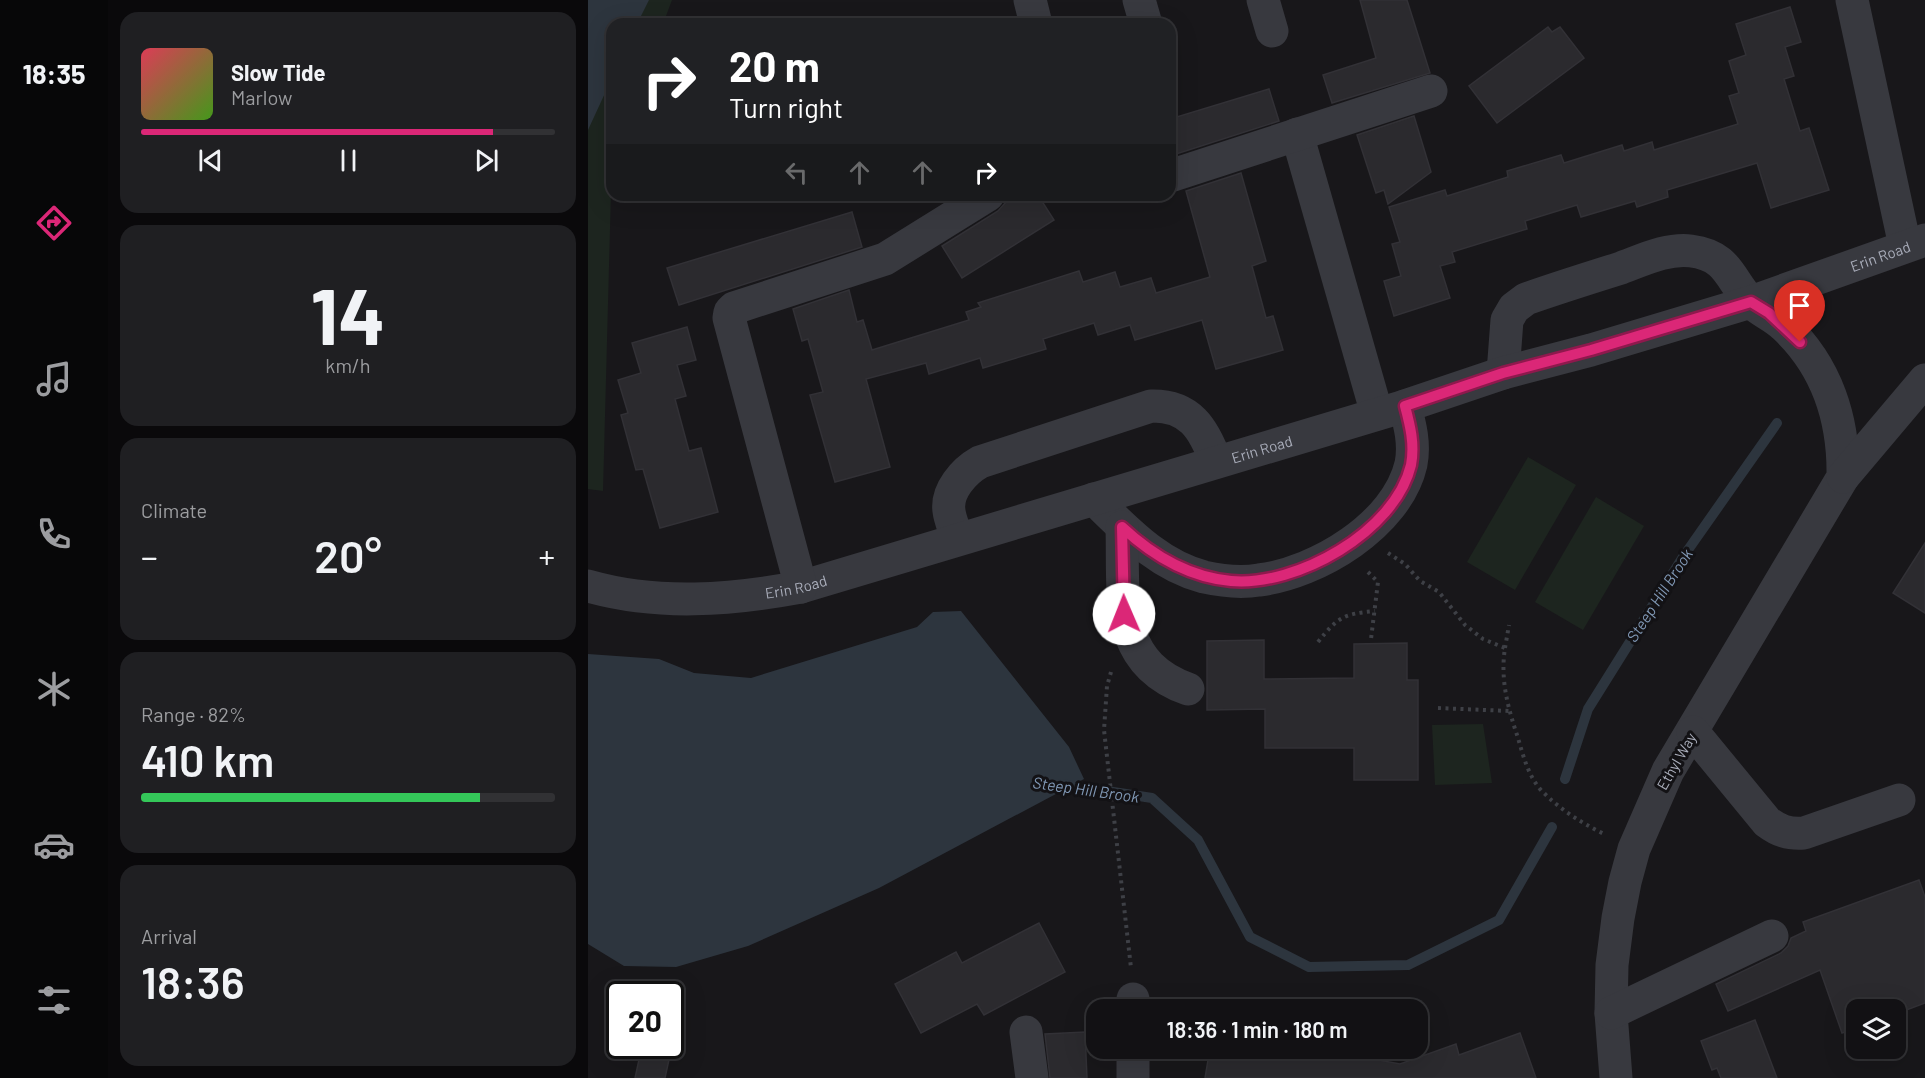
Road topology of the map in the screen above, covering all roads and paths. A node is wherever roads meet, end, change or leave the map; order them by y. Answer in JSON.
{"nodes":[{"id":1,"x":1030,"y":0,"type":"edge"},
{"id":2,"x":1139,"y":0,"type":"edge"},
{"id":3,"x":1263,"y":0,"type":"edge"},
{"id":4,"x":1852,"y":0,"type":"edge"},
{"id":5,"x":1034,"y":18,"type":"edge"},
{"id":6,"x":1144,"y":18,"type":"edge"},
{"id":7,"x":1272,"y":32,"type":"dead end"},
{"id":8,"x":1431,"y":91,"type":"dead end"},
{"id":9,"x":1297,"y":134,"type":"junction"},
{"id":10,"x":1176,"y":174,"type":"edge"},
{"id":11,"x":978,"y":201,"type":"edge"},
{"id":12,"x":1915,"y":243,"type":"edge"},
{"id":13,"x":1751,"y":302,"type":"junction"},
{"id":14,"x":1503,"y":373,"type":"junction"},
{"id":15,"x":1925,"y":380,"type":"edge"},
{"id":16,"x":1391,"y":410,"type":"junction"},
{"id":17,"x":1216,"y":462,"type":"junction"},
{"id":18,"x":1843,"y":477,"type":"junction"},
{"id":19,"x":1094,"y":499,"type":"junction"},
{"id":20,"x":1122,"y":527,"type":"junction"},
{"id":21,"x":1360,"y":535,"type":"junction"},
{"id":22,"x":957,"y":539,"type":"junction"},
{"id":23,"x":1377,"y":579,"type":"dead end"},
{"id":24,"x":588,"y":586,"type":"edge"},
{"id":25,"x":801,"y":587,"type":"junction"},
{"id":26,"x":1375,"y":611,"type":"junction"},
{"id":27,"x":1509,"y":625,"type":"dead end"},
{"id":28,"x":1371,"y":639,"type":"dead end"},
{"id":29,"x":1132,"y":640,"type":"junction"},
{"id":30,"x":1318,"y":642,"type":"dead end"},
{"id":31,"x":1505,"y":648,"type":"junction"},
{"id":32,"x":1188,"y":689,"type":"dead end"},
{"id":33,"x":1438,"y":708,"type":"dead end"},
{"id":34,"x":1509,"y":711,"type":"junction"},
{"id":35,"x":1693,"y":732,"type":"junction"},
{"id":36,"x":1899,"y":800,"type":"dead end"},
{"id":37,"x":1569,"y":815,"type":"dead end"},
{"id":38,"x":1772,"y":936,"type":"dead end"},
{"id":39,"x":1133,"y":999,"type":"edge"},
{"id":40,"x":1611,"y":1013,"type":"junction"},
{"id":41,"x":1026,"y":1032,"type":"dead end"},
{"id":42,"x":1133,"y":1059,"type":"edge"},
{"id":43,"x":1032,"y":1078,"type":"edge"},
{"id":44,"x":1133,"y":1078,"type":"edge"},
{"id":45,"x":1616,"y":1078,"type":"edge"}],
"edges":[{"from":1,"to":5,"type":"street"},
{"from":2,"to":6,"type":"street"},
{"from":3,"to":7,"type":"street"},
{"from":4,"to":12,"type":"street"},
{"from":8,"to":9,"type":"street"},
{"from":9,"to":10,"type":"street"},
{"from":9,"to":16,"type":"street"},
{"from":11,"to":25,"type":"street"},
{"from":12,"to":13,"type":"street","name":"Erin Road"},
{"from":13,"to":14,"type":"street","name":"Erin Road"},
{"from":13,"to":14,"type":"street"},
{"from":13,"to":18,"type":"street"},
{"from":14,"to":16,"type":"street","name":"Erin Road"},
{"from":15,"to":18,"type":"street","name":"Ethyl Way"},
{"from":16,"to":17,"type":"street","name":"Erin Road"},
{"from":16,"to":21,"type":"street"},
{"from":17,"to":19,"type":"street","name":"Erin Road"},
{"from":17,"to":22,"type":"street"},
{"from":18,"to":35,"type":"street","name":"Ethyl Way"},
{"from":19,"to":20,"type":"street"},
{"from":19,"to":22,"type":"street","name":"Erin Road"},
{"from":20,"to":21,"type":"street"},
{"from":20,"to":29,"type":"street"},
{"from":21,"to":31,"type":"path"},
{"from":22,"to":25,"type":"street","name":"Erin Road"},
{"from":23,"to":26,"type":"path"},
{"from":24,"to":25,"type":"street","name":"Erin Road"},
{"from":26,"to":28,"type":"path"},
{"from":26,"to":30,"type":"path"},
{"from":27,"to":31,"type":"path"},
{"from":29,"to":32,"type":"street"},
{"from":29,"to":39,"type":"path"},
{"from":31,"to":34,"type":"path"},
{"from":33,"to":34,"type":"path"},
{"from":34,"to":37,"type":"path"},
{"from":35,"to":36,"type":"street"},
{"from":35,"to":40,"type":"street","name":"Ethyl Way"},
{"from":38,"to":40,"type":"street"},
{"from":40,"to":45,"type":"street","name":"Ethyl Way"},
{"from":41,"to":43,"type":"street"},
{"from":42,"to":44,"type":"street"}]}
